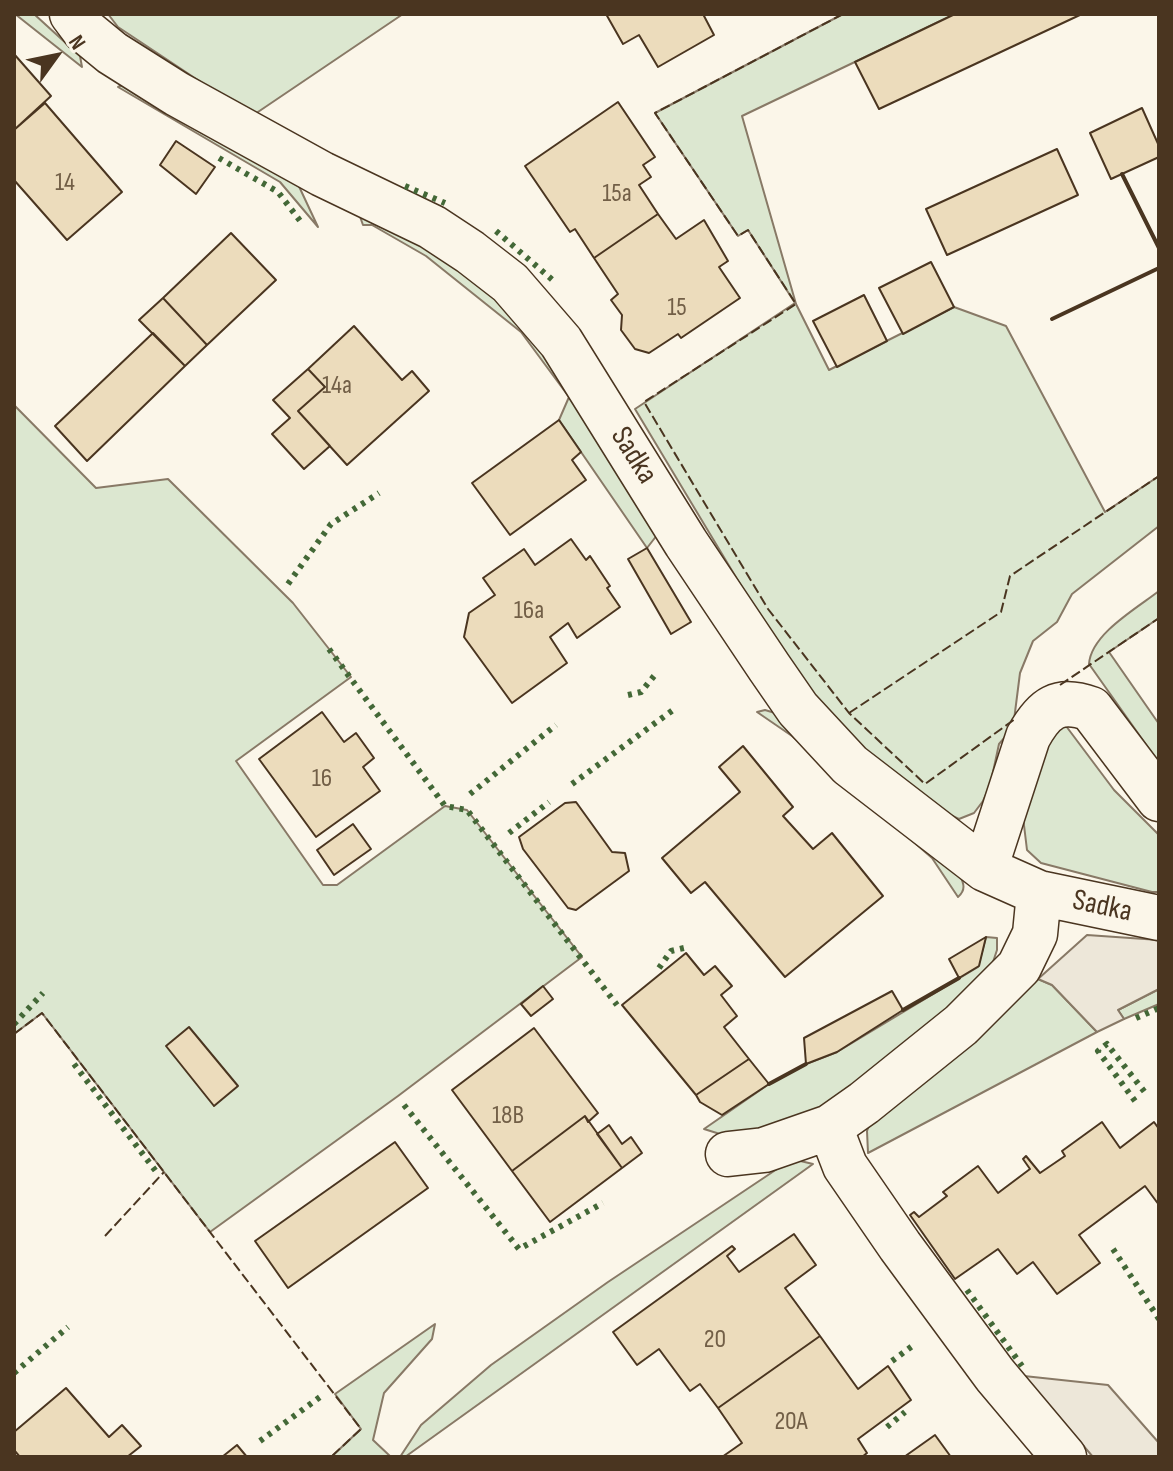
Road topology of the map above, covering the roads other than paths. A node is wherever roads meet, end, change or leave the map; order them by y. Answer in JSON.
{"nodes":[{"id":1,"x":72,"y":14,"type":"edge"},
{"id":2,"x":1159,"y":799,"type":"edge"},
{"id":3,"x":985,"y":869,"type":"junction"},
{"id":4,"x":1039,"y":893,"type":"junction"},
{"id":5,"x":1159,"y":918,"type":"edge"},
{"id":6,"x":830,"y":1127,"type":"junction"},
{"id":7,"x":728,"y":1154,"type":"dead end"},
{"id":8,"x":1064,"y":1457,"type":"edge"}],
"edges":[{"from":1,"to":3,"type":"street","name":"Sadka"},
{"from":2,"to":3,"type":"street"},
{"from":3,"to":4,"type":"street","name":"Sadka"},
{"from":4,"to":5,"type":"street","name":"Sadka"},
{"from":4,"to":6,"type":"street"},
{"from":6,"to":7,"type":"street"},
{"from":6,"to":8,"type":"street"}]}
